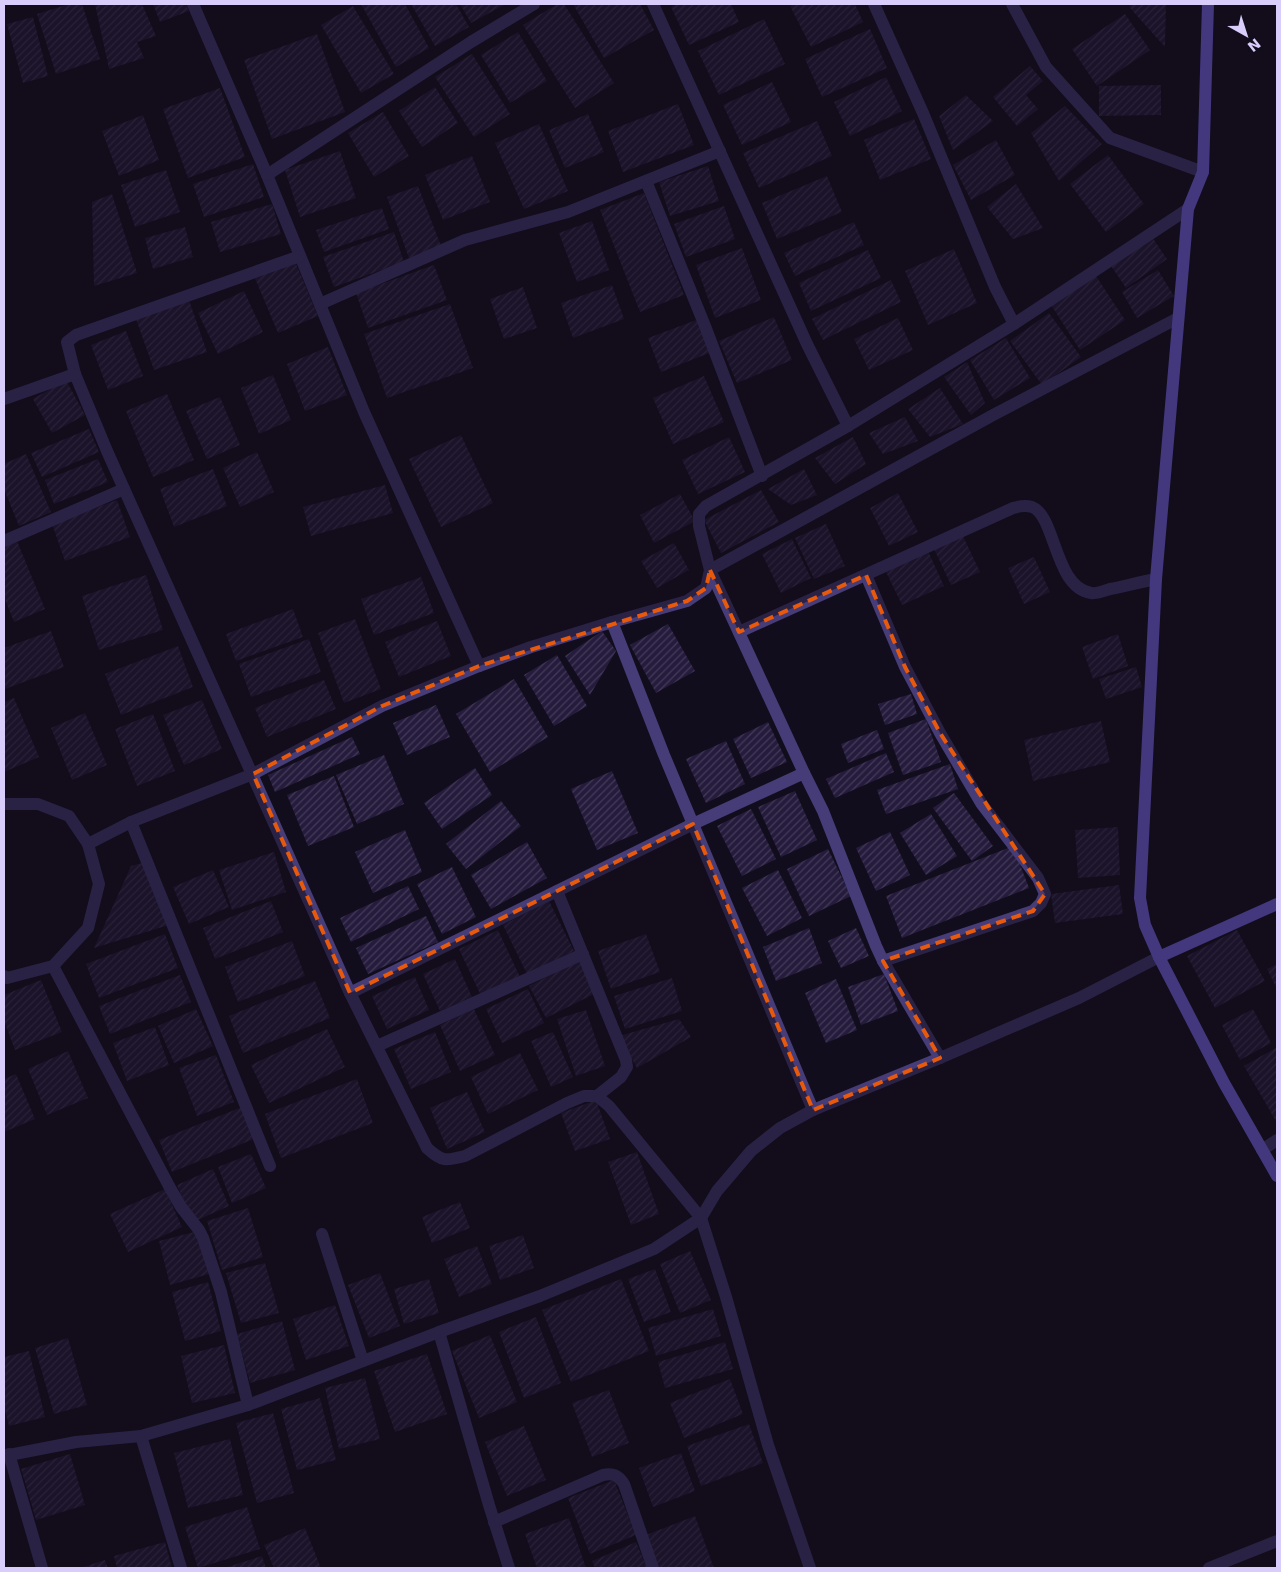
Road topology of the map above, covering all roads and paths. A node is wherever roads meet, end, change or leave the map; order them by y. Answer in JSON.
{"nodes":[{"id":1,"x":193,"y":4,"type":"edge"},
{"id":2,"x":534,"y":4,"type":"edge"},
{"id":3,"x":653,"y":4,"type":"edge"},
{"id":4,"x":874,"y":4,"type":"edge"},
{"id":5,"x":1012,"y":4,"type":"edge"},
{"id":6,"x":1208,"y":4,"type":"edge"},
{"id":7,"x":720,"y":151,"type":"junction"},
{"id":8,"x":1203,"y":172,"type":"junction"},
{"id":9,"x":267,"y":175,"type":"junction"},
{"id":10,"x":646,"y":181,"type":"junction"},
{"id":11,"x":1188,"y":208,"type":"junction"},
{"id":12,"x":300,"y":256,"type":"junction"},
{"id":13,"x":320,"y":304,"type":"junction"},
{"id":14,"x":1178,"y":318,"type":"junction"},
{"id":15,"x":1014,"y":324,"type":"junction"},
{"id":16,"x":75,"y":374,"type":"junction"},
{"id":17,"x":4,"y":399,"type":"edge"},
{"id":18,"x":848,"y":426,"type":"junction"},
{"id":19,"x":762,"y":476,"type":"junction"},
{"id":20,"x":124,"y":489,"type":"junction"},
{"id":21,"x":4,"y":541,"type":"edge"},
{"id":22,"x":710,"y":570,"type":"junction"},
{"id":23,"x":866,"y":575,"type":"junction"},
{"id":24,"x":1156,"y":578,"type":"junction"},
{"id":25,"x":612,"y":622,"type":"junction"},
{"id":26,"x":739,"y":632,"type":"junction"},
{"id":27,"x":478,"y":666,"type":"junction"},
{"id":28,"x":804,"y":773,"type":"junction"},
{"id":29,"x":253,"y":774,"type":"junction"},
{"id":30,"x":4,"y":804,"type":"edge"},
{"id":31,"x":130,"y":822,"type":"junction"},
{"id":32,"x":694,"y":824,"type":"junction"},
{"id":33,"x":88,"y":844,"type":"junction"},
{"id":34,"x":557,"y":891,"type":"junction"},
{"id":35,"x":1277,"y":904,"type":"edge"},
{"id":36,"x":583,"y":954,"type":"junction"},
{"id":37,"x":1159,"y":957,"type":"junction"},
{"id":38,"x":883,"y":961,"type":"junction"},
{"id":39,"x":53,"y":966,"type":"junction"},
{"id":40,"x":4,"y":976,"type":"edge"},
{"id":41,"x":350,"y":993,"type":"junction"},
{"id":42,"x":376,"y":1046,"type":"junction"},
{"id":43,"x":940,"y":1058,"type":"junction"},
{"id":44,"x":597,"y":1096,"type":"junction"},
{"id":45,"x":813,"y":1110,"type":"junction"},
{"id":46,"x":1277,"y":1140,"type":"edge"},
{"id":47,"x":1262,"y":1150,"type":"junction"},
{"id":48,"x":270,"y":1166,"type":"dead end"},
{"id":49,"x":1277,"y":1176,"type":"edge"},
{"id":50,"x":701,"y":1218,"type":"junction"},
{"id":51,"x":322,"y":1234,"type":"dead end"},
{"id":52,"x":439,"y":1332,"type":"junction"},
{"id":53,"x":363,"y":1361,"type":"junction"},
{"id":54,"x":248,"y":1405,"type":"junction"},
{"id":55,"x":141,"y":1436,"type":"junction"},
{"id":56,"x":6,"y":1455,"type":"edge"},
{"id":57,"x":494,"y":1522,"type":"junction"},
{"id":58,"x":1277,"y":1541,"type":"edge"},
{"id":59,"x":42,"y":1568,"type":"edge"},
{"id":60,"x":181,"y":1568,"type":"edge"},
{"id":61,"x":509,"y":1568,"type":"edge"},
{"id":62,"x":653,"y":1568,"type":"edge"},
{"id":63,"x":810,"y":1568,"type":"edge"},
{"id":64,"x":1209,"y":1568,"type":"edge"}],
"edges":[{"from":1,"to":9,"type":"street"},
{"from":2,"to":9,"type":"street"},
{"from":3,"to":7,"type":"street"},
{"from":4,"to":15,"type":"street"},
{"from":5,"to":8,"type":"street"},
{"from":6,"to":8,"type":"street"},
{"from":7,"to":10,"type":"street"},
{"from":7,"to":18,"type":"street"},
{"from":8,"to":11,"type":"street"},
{"from":9,"to":12,"type":"street"},
{"from":10,"to":13,"type":"street"},
{"from":10,"to":19,"type":"street"},
{"from":11,"to":14,"type":"street"},
{"from":11,"to":15,"type":"street"},
{"from":12,"to":13,"type":"street"},
{"from":12,"to":16,"type":"street"},
{"from":13,"to":27,"type":"street"},
{"from":14,"to":22,"type":"street"},
{"from":14,"to":24,"type":"street"},
{"from":15,"to":18,"type":"street"},
{"from":16,"to":17,"type":"street"},
{"from":16,"to":20,"type":"street"},
{"from":18,"to":19,"type":"street"},
{"from":19,"to":22,"type":"street"},
{"from":20,"to":21,"type":"street"},
{"from":20,"to":29,"type":"street"},
{"from":22,"to":25,"type":"street"},
{"from":22,"to":26,"type":"street"},
{"from":23,"to":24,"type":"street"},
{"from":23,"to":26,"type":"street"},
{"from":23,"to":38,"type":"street"},
{"from":24,"to":37,"type":"street"},
{"from":25,"to":27,"type":"street"},
{"from":25,"to":32,"type":"street"},
{"from":26,"to":28,"type":"street"},
{"from":27,"to":29,"type":"street"},
{"from":28,"to":32,"type":"street"},
{"from":28,"to":38,"type":"street"},
{"from":29,"to":31,"type":"street"},
{"from":29,"to":41,"type":"street"},
{"from":30,"to":33,"type":"street"},
{"from":31,"to":33,"type":"street"},
{"from":31,"to":48,"type":"street"},
{"from":32,"to":34,"type":"street"},
{"from":32,"to":45,"type":"street"},
{"from":33,"to":39,"type":"street"},
{"from":34,"to":36,"type":"street"},
{"from":34,"to":41,"type":"street"},
{"from":35,"to":37,"type":"street"},
{"from":36,"to":42,"type":"street"},
{"from":36,"to":44,"type":"street"},
{"from":37,"to":43,"type":"street"},
{"from":37,"to":47,"type":"street"},
{"from":38,"to":43,"type":"street"},
{"from":39,"to":40,"type":"street"},
{"from":39,"to":54,"type":"street"},
{"from":41,"to":42,"type":"street"},
{"from":42,"to":44,"type":"street"},
{"from":43,"to":45,"type":"street"},
{"from":44,"to":50,"type":"street"},
{"from":45,"to":50,"type":"street"},
{"from":46,"to":47,"type":"street"},
{"from":47,"to":49,"type":"street"},
{"from":50,"to":52,"type":"street"},
{"from":50,"to":63,"type":"street"},
{"from":51,"to":53,"type":"street"},
{"from":52,"to":53,"type":"street"},
{"from":52,"to":57,"type":"street"},
{"from":53,"to":54,"type":"street"},
{"from":54,"to":55,"type":"street"},
{"from":55,"to":56,"type":"street"},
{"from":55,"to":60,"type":"street"},
{"from":56,"to":59,"type":"street"},
{"from":57,"to":61,"type":"street"},
{"from":57,"to":62,"type":"street"},
{"from":58,"to":64,"type":"street"}]}
